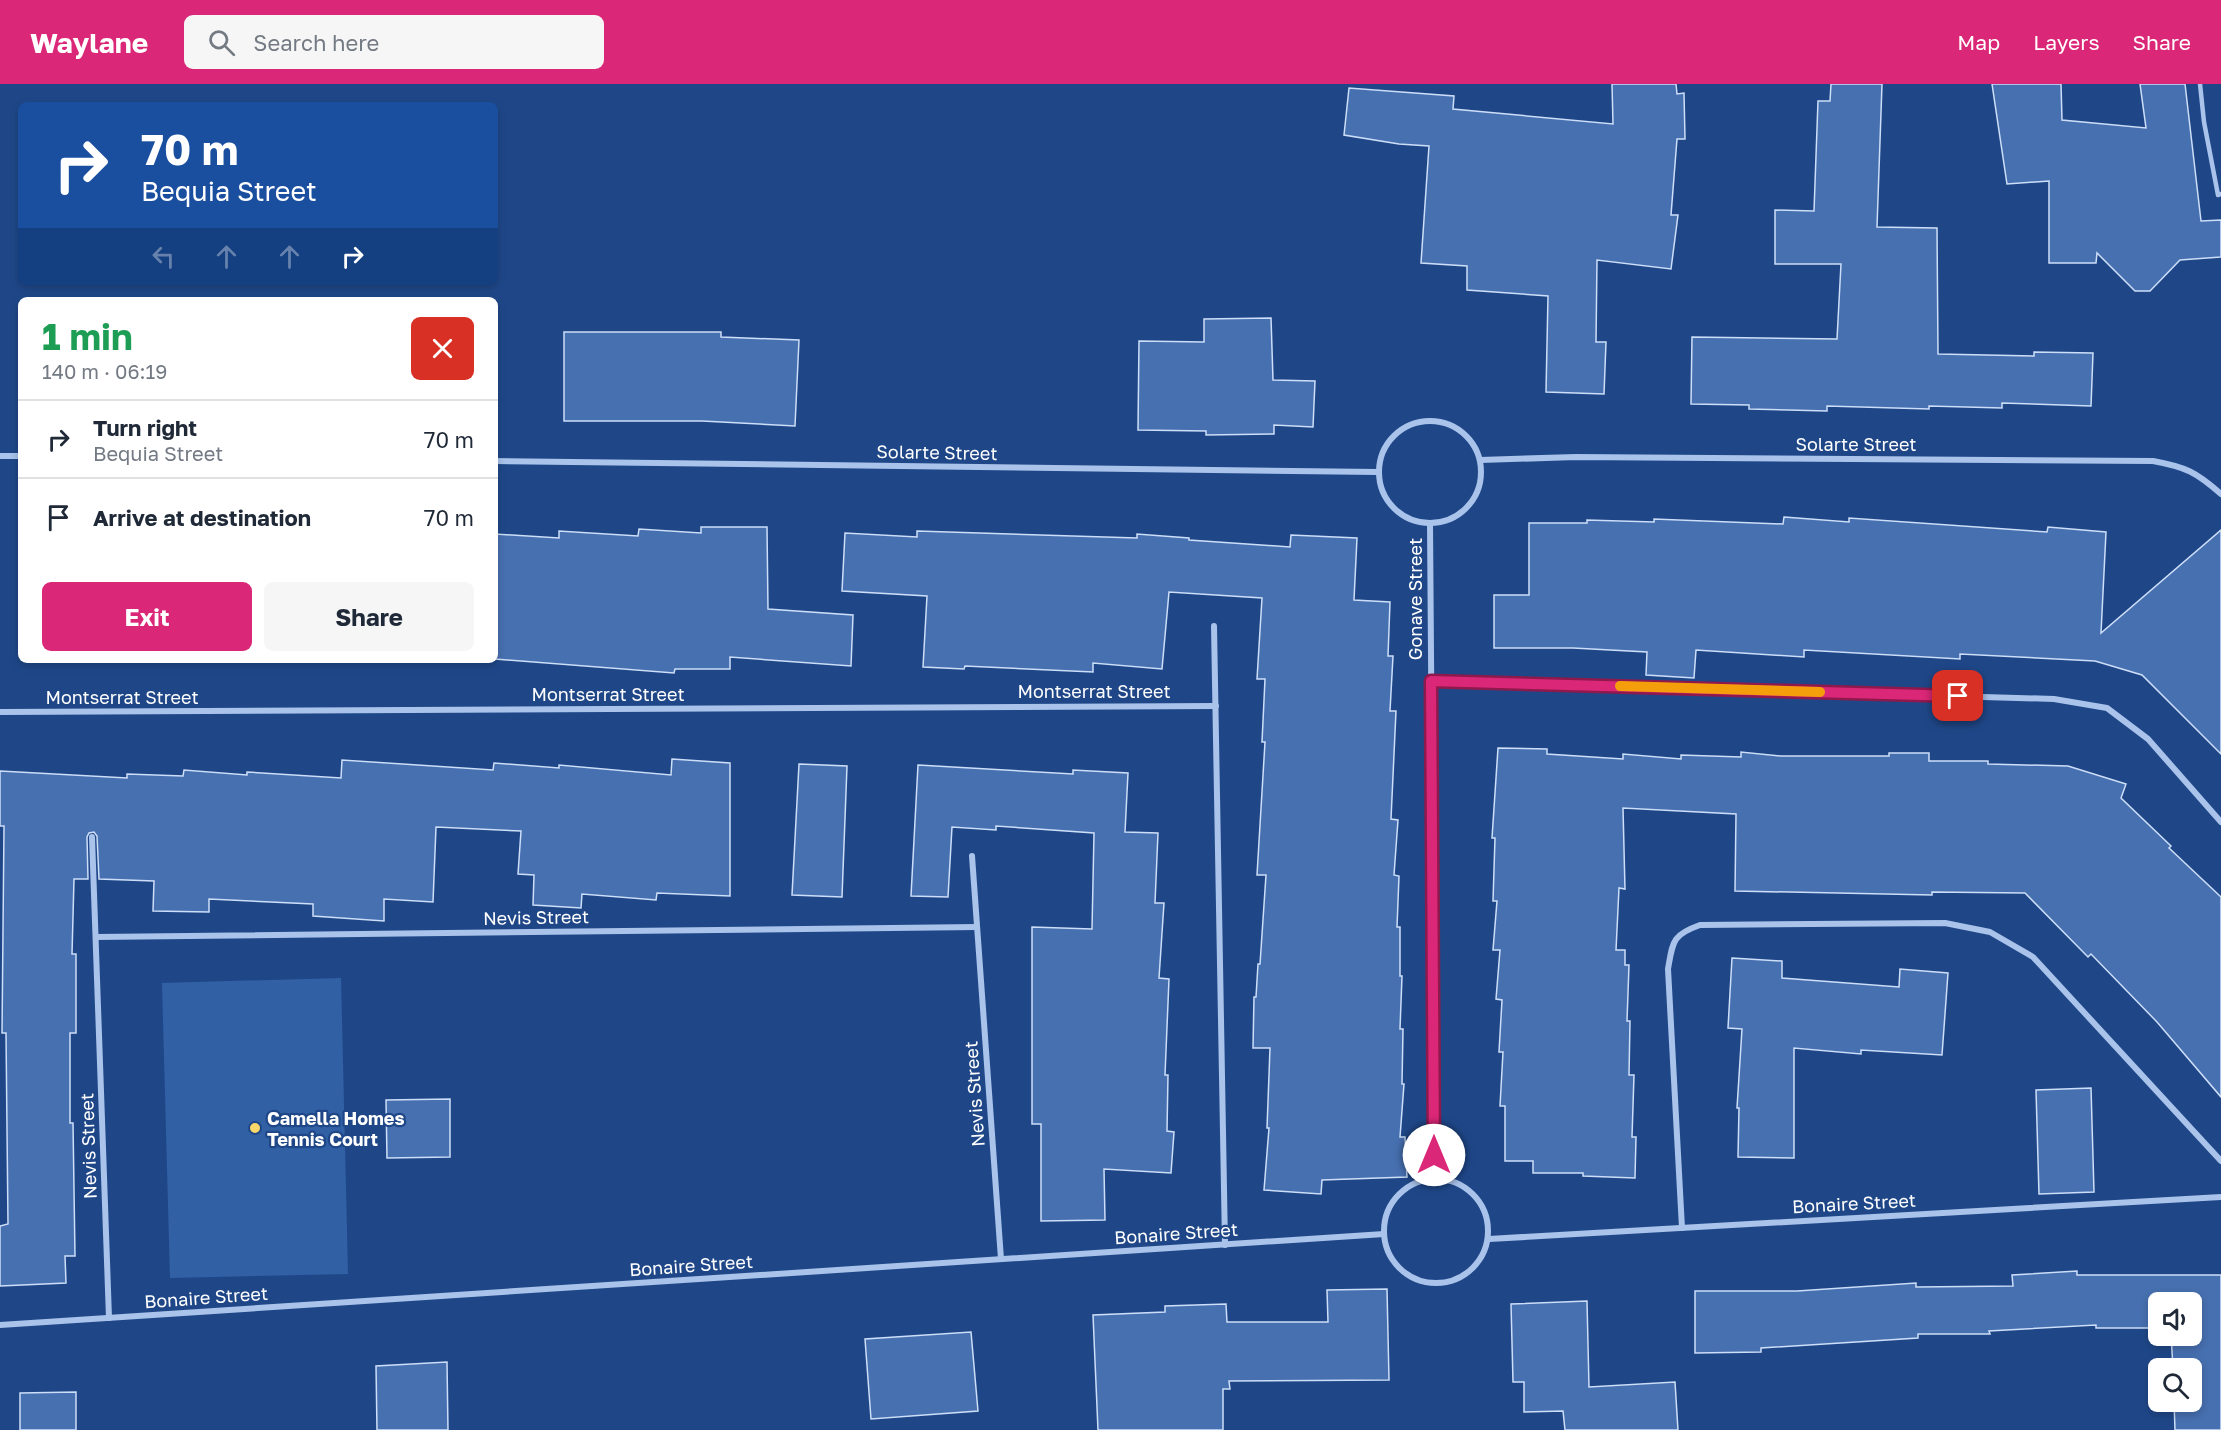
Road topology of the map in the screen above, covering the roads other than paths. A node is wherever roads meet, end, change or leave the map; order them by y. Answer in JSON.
{"nodes":[{"id":1,"x":2199,"y":84,"type":"edge"},
{"id":2,"x":2221,"y":194,"type":"edge"},
{"id":3,"x":0,"y":456,"type":"edge"},
{"id":4,"x":18,"y":456,"type":"edge"},
{"id":5,"x":1480,"y":460,"type":"junction"},
{"id":6,"x":498,"y":461,"type":"edge"},
{"id":7,"x":1378,"y":472,"type":"junction"},
{"id":8,"x":2221,"y":494,"type":"edge"},
{"id":9,"x":1430,"y":523,"type":"junction"},
{"id":10,"x":1214,"y":626,"type":"dead end"},
{"id":11,"x":1431,"y":681,"type":"junction"},
{"id":12,"x":1216,"y":706,"type":"junction"},
{"id":13,"x":0,"y":712,"type":"edge"},
{"id":14,"x":2221,"y":822,"type":"edge"},
{"id":15,"x":93,"y":837,"type":"dead end"},
{"id":16,"x":972,"y":856,"type":"dead end"},
{"id":17,"x":977,"y":927,"type":"junction"},
{"id":18,"x":96,"y":937,"type":"junction"},
{"id":19,"x":2221,"y":1161,"type":"edge"},
{"id":20,"x":1435,"y":1179,"type":"junction"},
{"id":21,"x":2221,"y":1197,"type":"edge"},
{"id":22,"x":1682,"y":1227,"type":"junction"},
{"id":23,"x":1384,"y":1234,"type":"junction"},
{"id":24,"x":1489,"y":1239,"type":"junction"},
{"id":25,"x":1225,"y":1245,"type":"junction"},
{"id":26,"x":1001,"y":1259,"type":"junction"},
{"id":27,"x":109,"y":1318,"type":"junction"},
{"id":28,"x":0,"y":1325,"type":"edge"}],
"edges":[{"from":1,"to":2,"type":"lane"},
{"from":3,"to":4,"type":"street"},
{"from":5,"to":7,"type":"street"},
{"from":5,"to":8,"type":"street","name":"Solarte Street"},
{"from":5,"to":9,"type":"street"},
{"from":6,"to":7,"type":"street","name":"Solarte Street"},
{"from":7,"to":9,"type":"street"},
{"from":9,"to":11,"type":"street","name":"Gonave Street"},
{"from":10,"to":12,"type":"street"},
{"from":11,"to":14,"type":"street"},
{"from":11,"to":20,"type":"street","name":"Gonave Street"},
{"from":12,"to":13,"type":"street","name":"Montserrat Street"},
{"from":12,"to":25,"type":"street"},
{"from":15,"to":18,"type":"street","name":"Nevis Street"},
{"from":16,"to":17,"type":"street","name":"Nevis Street"},
{"from":17,"to":18,"type":"street","name":"Nevis Street"},
{"from":17,"to":26,"type":"street","name":"Nevis Street"},
{"from":18,"to":27,"type":"street","name":"Nevis Street"},
{"from":19,"to":22,"type":"street"},
{"from":20,"to":23,"type":"street"},
{"from":20,"to":24,"type":"street"},
{"from":21,"to":22,"type":"street","name":"Bonaire Street"},
{"from":22,"to":24,"type":"street","name":"Bonaire Street"},
{"from":23,"to":24,"type":"street"},
{"from":23,"to":25,"type":"street","name":"Bonaire Street"},
{"from":25,"to":26,"type":"street","name":"Bonaire Street"},
{"from":26,"to":27,"type":"street","name":"Bonaire Street"},
{"from":27,"to":28,"type":"street","name":"Bonaire Street"}]}
